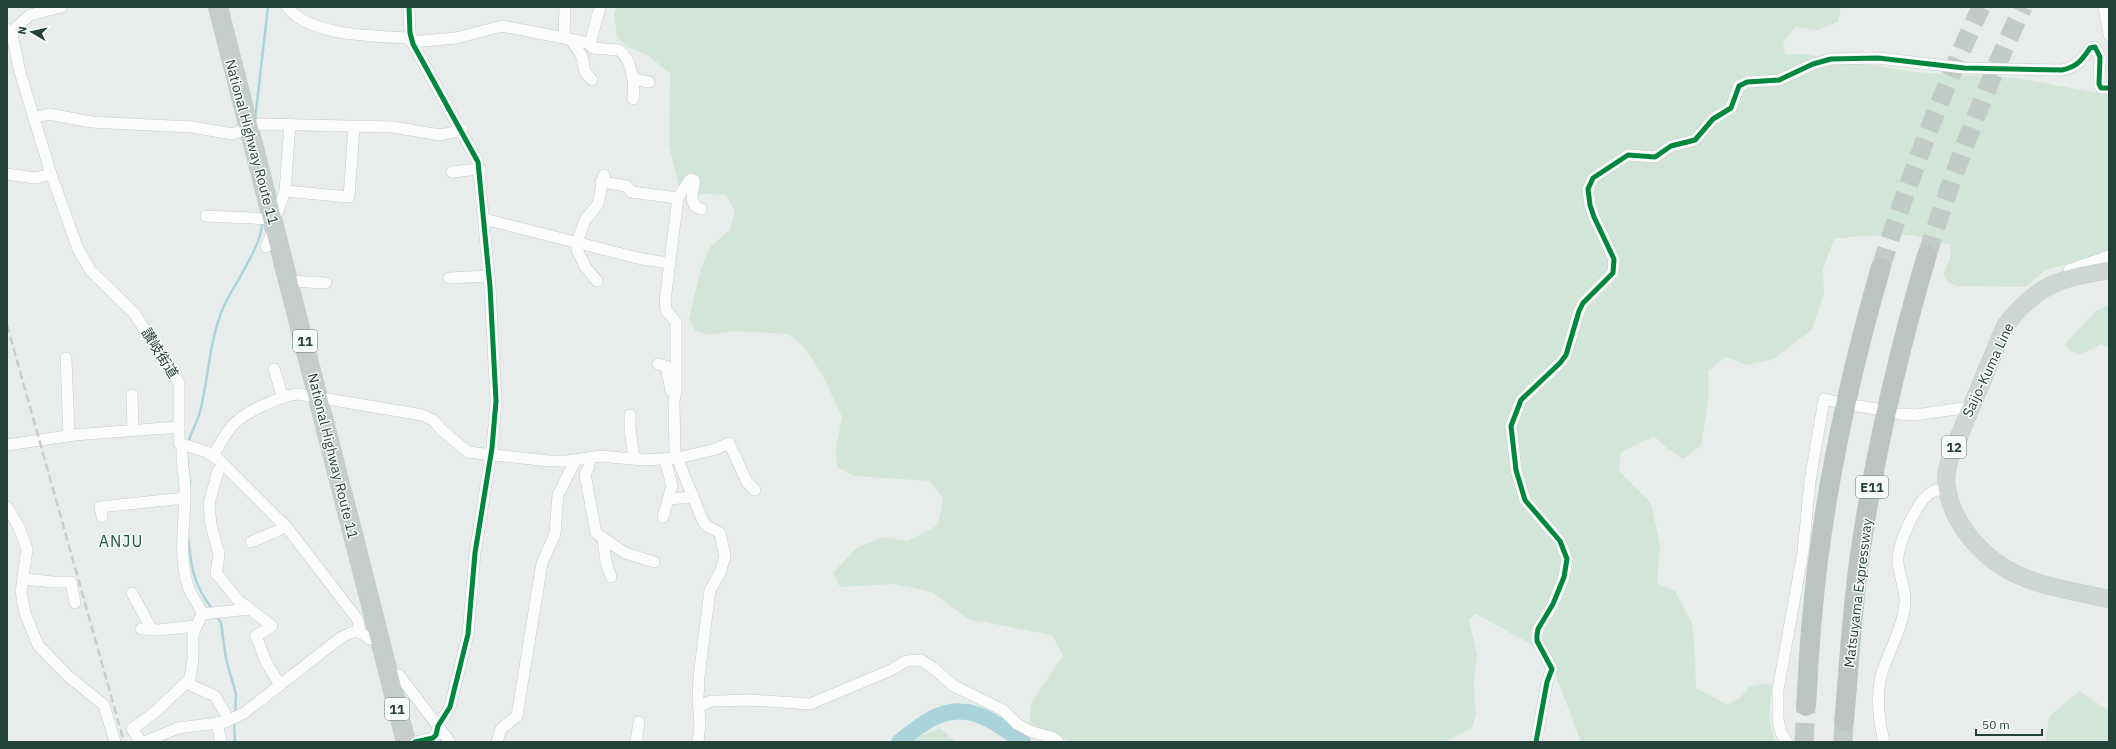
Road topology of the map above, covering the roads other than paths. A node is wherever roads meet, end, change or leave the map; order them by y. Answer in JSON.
{"nodes":[{"id":1,"x":60,"y":7,"type":"edge"},
{"id":2,"x":218,"y":7,"type":"edge"},
{"id":3,"x":287,"y":7,"type":"edge"},
{"id":4,"x":409,"y":7,"type":"edge"},
{"id":5,"x":565,"y":7,"type":"edge"},
{"id":6,"x":600,"y":7,"type":"edge"},
{"id":7,"x":2104,"y":7,"type":"edge"},
{"id":8,"x":9,"y":31,"type":"edge"},
{"id":9,"x":2109,"y":35,"type":"edge"},
{"id":10,"x":568,"y":38,"type":"junction"},
{"id":11,"x":412,"y":40,"type":"junction"},
{"id":12,"x":590,"y":44,"type":"junction"},
{"id":13,"x":592,"y":80,"type":"dead end"},
{"id":14,"x":633,"y":80,"type":"junction"},
{"id":15,"x":649,"y":82,"type":"dead end"},
{"id":16,"x":2109,"y":88,"type":"edge"},
{"id":17,"x":633,"y":99,"type":"dead end"},
{"id":18,"x":34,"y":118,"type":"junction"},
{"id":19,"x":290,"y":124,"type":"junction"},
{"id":20,"x":354,"y":127,"type":"junction"},
{"id":21,"x":249,"y":128,"type":"junction"},
{"id":22,"x":462,"y":130,"type":"junction"},
{"id":23,"x":480,"y":169,"type":"junction"},
{"id":24,"x":452,"y":172,"type":"dead end"},
{"id":25,"x":7,"y":174,"type":"edge"},
{"id":26,"x":51,"y":174,"type":"junction"},
{"id":27,"x":285,"y":191,"type":"junction"},
{"id":28,"x":678,"y":198,"type":"junction"},
{"id":29,"x":701,"y":209,"type":"dead end"},
{"id":30,"x":206,"y":216,"type":"dead end"},
{"id":31,"x":484,"y":219,"type":"junction"},
{"id":32,"x":274,"y":223,"type":"junction"},
{"id":33,"x":577,"y":242,"type":"junction"},
{"id":34,"x":266,"y":247,"type":"dead end"},
{"id":35,"x":1926,"y":255,"type":"tunnel mouth"},
{"id":36,"x":2109,"y":256,"type":"edge"},
{"id":37,"x":669,"y":262,"type":"junction"},
{"id":38,"x":1881,"y":267,"type":"tunnel mouth"},
{"id":39,"x":2109,"y":270,"type":"edge"},
{"id":40,"x":489,"y":276,"type":"junction"},
{"id":41,"x":2075,"y":276,"type":"junction"},
{"id":42,"x":449,"y":278,"type":"dead end"},
{"id":43,"x":597,"y":281,"type":"dead end"},
{"id":44,"x":289,"y":282,"type":"junction"},
{"id":45,"x":326,"y":283,"type":"dead end"},
{"id":46,"x":66,"y":358,"type":"dead end"},
{"id":47,"x":658,"y":364,"type":"dead end"},
{"id":48,"x":274,"y":369,"type":"dead end"},
{"id":49,"x":132,"y":395,"type":"dead end"},
{"id":50,"x":675,"y":396,"type":"junction"},
{"id":51,"x":319,"y":397,"type":"junction"},
{"id":52,"x":283,"y":398,"type":"junction"},
{"id":53,"x":1837,"y":402,"type":"dead end"},
{"id":54,"x":1858,"y":406,"type":"dead end"},
{"id":55,"x":1970,"y":407,"type":"junction"},
{"id":56,"x":1876,"y":409,"type":"dead end"},
{"id":57,"x":1900,"y":414,"type":"dead end"},
{"id":58,"x":630,"y":415,"type":"dead end"},
{"id":59,"x":179,"y":427,"type":"junction"},
{"id":60,"x":133,"y":430,"type":"junction"},
{"id":61,"x":69,"y":435,"type":"junction"},
{"id":62,"x":7,"y":445,"type":"edge"},
{"id":63,"x":182,"y":446,"type":"junction"},
{"id":64,"x":490,"y":454,"type":"junction"},
{"id":65,"x":213,"y":456,"type":"junction"},
{"id":66,"x":589,"y":458,"type":"junction"},
{"id":67,"x":665,"y":458,"type":"junction"},
{"id":68,"x":678,"y":458,"type":"junction"},
{"id":69,"x":634,"y":459,"type":"junction"},
{"id":70,"x":575,"y":460,"type":"junction"},
{"id":71,"x":223,"y":464,"type":"junction"},
{"id":72,"x":1947,"y":488,"type":"junction"},
{"id":73,"x":754,"y":490,"type":"dead end"},
{"id":74,"x":693,"y":497,"type":"junction"},
{"id":75,"x":185,"y":498,"type":"junction"},
{"id":76,"x":669,"y":499,"type":"junction"},
{"id":77,"x":7,"y":507,"type":"edge"},
{"id":78,"x":102,"y":517,"type":"dead end"},
{"id":79,"x":663,"y":517,"type":"dead end"},
{"id":80,"x":284,"y":524,"type":"junction"},
{"id":81,"x":603,"y":538,"type":"junction"},
{"id":82,"x":251,"y":542,"type":"dead end"},
{"id":83,"x":654,"y":562,"type":"dead end"},
{"id":84,"x":611,"y":577,"type":"dead end"},
{"id":85,"x":24,"y":579,"type":"junction"},
{"id":86,"x":132,"y":593,"type":"dead end"},
{"id":87,"x":2109,"y":599,"type":"edge"},
{"id":88,"x":75,"y":603,"type":"dead end"},
{"id":89,"x":250,"y":610,"type":"junction"},
{"id":90,"x":202,"y":614,"type":"junction"},
{"id":91,"x":195,"y":626,"type":"junction"},
{"id":92,"x":360,"y":632,"type":"junction"},
{"id":93,"x":378,"y":637,"type":"junction"},
{"id":94,"x":388,"y":675,"type":"junction"},
{"id":95,"x":186,"y":683,"type":"junction"},
{"id":96,"x":280,"y":685,"type":"junction"},
{"id":97,"x":700,"y":706,"type":"junction"},
{"id":98,"x":1806,"y":706,"type":"tunnel mouth"},
{"id":99,"x":229,"y":720,"type":"junction"},
{"id":100,"x":639,"y":722,"type":"dead end"},
{"id":101,"x":1844,"y":722,"type":"tunnel mouth"},
{"id":102,"x":217,"y":723,"type":"junction"},
{"id":103,"x":438,"y":726,"type":"junction"},
{"id":104,"x":115,"y":742,"type":"edge"},
{"id":105,"x":141,"y":742,"type":"edge"},
{"id":106,"x":144,"y":742,"type":"edge"},
{"id":107,"x":221,"y":742,"type":"edge"},
{"id":108,"x":406,"y":742,"type":"edge"},
{"id":109,"x":415,"y":742,"type":"edge"},
{"id":110,"x":450,"y":742,"type":"edge"},
{"id":111,"x":497,"y":742,"type":"edge"},
{"id":112,"x":636,"y":742,"type":"edge"},
{"id":113,"x":698,"y":742,"type":"edge"},
{"id":114,"x":1058,"y":742,"type":"edge"},
{"id":115,"x":1536,"y":742,"type":"edge"},
{"id":116,"x":1787,"y":742,"type":"edge"},
{"id":117,"x":1884,"y":742,"type":"edge"}],
"edges":[{"from":1,"to":8,"type":"street"},
{"from":2,"to":21,"type":"highway","name":"National Highway Route 11","number":"11"},
{"from":3,"to":11,"type":"street"},
{"from":4,"to":11,"type":"street"},
{"from":5,"to":10,"type":"street"},
{"from":6,"to":12,"type":"street"},
{"from":7,"to":9,"type":"street"},
{"from":8,"to":18,"type":"street","name":"讃岐街道"},
{"from":10,"to":11,"type":"street"},
{"from":10,"to":12,"type":"street"},
{"from":10,"to":13,"type":"street"},
{"from":11,"to":22,"type":"street"},
{"from":12,"to":14,"type":"street"},
{"from":14,"to":15,"type":"street"},
{"from":14,"to":17,"type":"street"},
{"from":16,"to":115,"type":"street"},
{"from":18,"to":21,"type":"street"},
{"from":18,"to":26,"type":"street","name":"讃岐街道"},
{"from":19,"to":20,"type":"street"},
{"from":19,"to":21,"type":"street"},
{"from":19,"to":27,"type":"street"},
{"from":20,"to":22,"type":"street"},
{"from":20,"to":27,"type":"street"},
{"from":21,"to":32,"type":"highway","name":"National Highway Route 11","number":"11"},
{"from":22,"to":23,"type":"street"},
{"from":23,"to":24,"type":"street"},
{"from":23,"to":31,"type":"street"},
{"from":25,"to":26,"type":"street"},
{"from":26,"to":59,"type":"street","name":"讃岐街道"},
{"from":27,"to":32,"type":"street"},
{"from":28,"to":29,"type":"street"},
{"from":28,"to":33,"type":"street"},
{"from":28,"to":37,"type":"street"},
{"from":30,"to":32,"type":"street"},
{"from":31,"to":33,"type":"street"},
{"from":31,"to":40,"type":"street"},
{"from":32,"to":34,"type":"street"},
{"from":32,"to":44,"type":"highway","name":"National Highway Route 11","number":"11"},
{"from":33,"to":37,"type":"street"},
{"from":33,"to":43,"type":"street"},
{"from":35,"to":101,"type":"highway","name":"Matsuyama Expressway","number":"E11"},
{"from":36,"to":41,"type":"street"},
{"from":37,"to":50,"type":"street"},
{"from":38,"to":98,"type":"highway"},
{"from":39,"to":41,"type":"main road","name":"Saijo-Kuma Line","number":"12"},
{"from":40,"to":42,"type":"street"},
{"from":40,"to":64,"type":"street"},
{"from":41,"to":55,"type":"main road","name":"Saijo-Kuma Line","number":"12"},
{"from":44,"to":45,"type":"street"},
{"from":44,"to":51,"type":"highway","name":"National Highway Route 11","number":"11"},
{"from":46,"to":61,"type":"street"},
{"from":47,"to":50,"type":"street"},
{"from":48,"to":52,"type":"street"},
{"from":49,"to":60,"type":"street"},
{"from":50,"to":68,"type":"street"},
{"from":51,"to":52,"type":"street"},
{"from":51,"to":64,"type":"street"},
{"from":51,"to":93,"type":"highway","name":"National Highway Route 11","number":"11"},
{"from":52,"to":65,"type":"street"},
{"from":53,"to":116,"type":"street"},
{"from":54,"to":56,"type":"street"},
{"from":55,"to":57,"type":"street"},
{"from":55,"to":72,"type":"main road","name":"Saijo-Kuma Line","number":"12"},
{"from":58,"to":69,"type":"street"},
{"from":59,"to":60,"type":"street"},
{"from":59,"to":63,"type":"street","name":"讃岐街道"},
{"from":60,"to":61,"type":"street"},
{"from":61,"to":62,"type":"street"},
{"from":63,"to":65,"type":"street"},
{"from":63,"to":75,"type":"street","name":"讃岐街道"},
{"from":64,"to":70,"type":"street"},
{"from":64,"to":103,"type":"street"},
{"from":65,"to":71,"type":"street"},
{"from":66,"to":69,"type":"street"},
{"from":66,"to":70,"type":"street"},
{"from":66,"to":81,"type":"street"},
{"from":67,"to":68,"type":"street"},
{"from":67,"to":69,"type":"street"},
{"from":67,"to":76,"type":"street"},
{"from":68,"to":73,"type":"street"},
{"from":68,"to":74,"type":"street"},
{"from":70,"to":111,"type":"street"},
{"from":71,"to":80,"type":"street"},
{"from":71,"to":89,"type":"street"},
{"from":72,"to":87,"type":"main road","name":"Saijo-Kuma Line","number":"12"},
{"from":72,"to":117,"type":"street"},
{"from":74,"to":76,"type":"street"},
{"from":74,"to":97,"type":"street"},
{"from":75,"to":78,"type":"street"},
{"from":75,"to":90,"type":"street","name":"讃岐街道"},
{"from":76,"to":79,"type":"street"},
{"from":77,"to":85,"type":"street"},
{"from":80,"to":82,"type":"street"},
{"from":80,"to":92,"type":"street"},
{"from":81,"to":83,"type":"street"},
{"from":81,"to":84,"type":"street"},
{"from":85,"to":88,"type":"street"},
{"from":85,"to":104,"type":"street"},
{"from":86,"to":91,"type":"street"},
{"from":89,"to":90,"type":"street"},
{"from":89,"to":96,"type":"street"},
{"from":90,"to":91,"type":"street"},
{"from":91,"to":95,"type":"street"},
{"from":92,"to":93,"type":"street"},
{"from":92,"to":96,"type":"street"},
{"from":93,"to":94,"type":"highway","name":"National Highway Route 11","number":"11"},
{"from":94,"to":103,"type":"street"},
{"from":94,"to":108,"type":"highway","name":"National Highway Route 11","number":"11"},
{"from":95,"to":99,"type":"street"},
{"from":95,"to":105,"type":"street"},
{"from":96,"to":99,"type":"street"},
{"from":97,"to":113,"type":"street"},
{"from":97,"to":114,"type":"street"},
{"from":99,"to":102,"type":"street"},
{"from":100,"to":112,"type":"street"},
{"from":102,"to":106,"type":"street"},
{"from":102,"to":107,"type":"street"},
{"from":103,"to":109,"type":"street"},
{"from":103,"to":110,"type":"street"}]}
